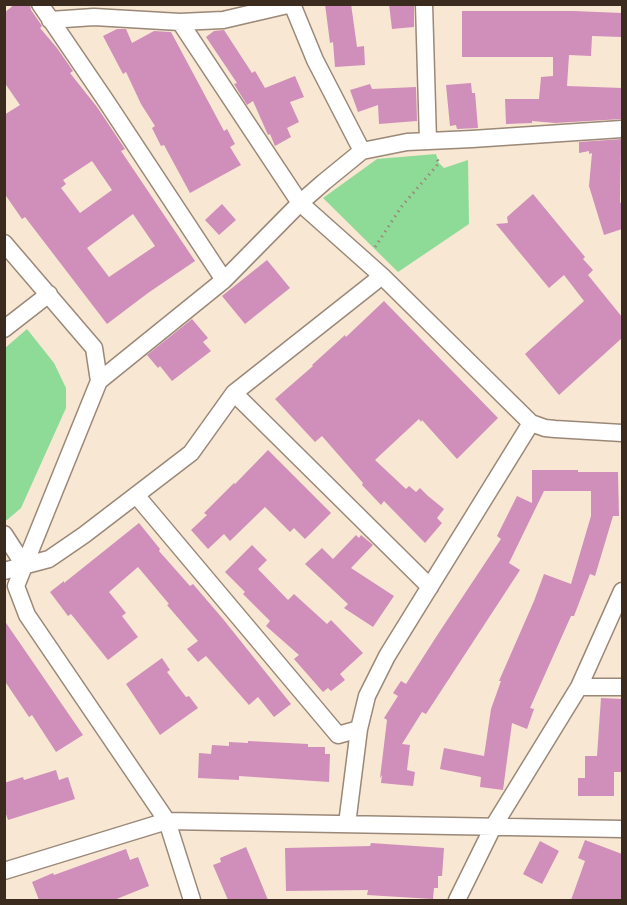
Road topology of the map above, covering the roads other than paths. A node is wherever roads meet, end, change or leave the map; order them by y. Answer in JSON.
{"nodes":[{"id":1,"x":40,"y":4,"type":"edge"},
{"id":2,"x":424,"y":4,"type":"edge"},
{"id":3,"x":50,"y":20,"type":"junction"},
{"id":4,"x":180,"y":22,"type":"junction"},
{"id":5,"x":622,"y":129,"type":"edge"},
{"id":6,"x":428,"y":141,"type":"junction"},
{"id":7,"x":362,"y":151,"type":"junction"},
{"id":8,"x":300,"y":203,"type":"junction"},
{"id":9,"x":4,"y":243,"type":"edge"},
{"id":10,"x":382,"y":276,"type":"junction"},
{"id":11,"x":224,"y":279,"type":"junction"},
{"id":12,"x":49,"y":294,"type":"junction"},
{"id":13,"x":4,"y":329,"type":"edge"},
{"id":14,"x":99,"y":381,"type":"junction"},
{"id":15,"x":234,"y":393,"type":"junction"},
{"id":16,"x":531,"y":423,"type":"junction"},
{"id":17,"x":622,"y":433,"type":"edge"},
{"id":18,"x":136,"y":495,"type":"junction"},
{"id":19,"x":4,"y":534,"type":"edge"},
{"id":20,"x":24,"y":565,"type":"junction"},
{"id":21,"x":4,"y":571,"type":"edge"},
{"id":22,"x":430,"y":587,"type":"junction"},
{"id":23,"x":622,"y":591,"type":"edge"},
{"id":24,"x":579,"y":687,"type":"junction"},
{"id":25,"x":622,"y":687,"type":"edge"},
{"id":26,"x":359,"y":729,"type":"junction"},
{"id":27,"x":167,"y":821,"type":"junction"},
{"id":28,"x":347,"y":824,"type":"junction"},
{"id":29,"x":493,"y":827,"type":"junction"},
{"id":30,"x":622,"y":829,"type":"edge"},
{"id":31,"x":4,"y":871,"type":"edge"},
{"id":32,"x":192,"y":900,"type":"edge"},
{"id":33,"x":457,"y":900,"type":"edge"}],
"edges":[{"from":1,"to":3,"type":"street"},
{"from":2,"to":6,"type":"street"},
{"from":3,"to":4,"type":"street"},
{"from":3,"to":11,"type":"street"},
{"from":4,"to":7,"type":"street"},
{"from":4,"to":8,"type":"street"},
{"from":5,"to":6,"type":"street"},
{"from":6,"to":7,"type":"street"},
{"from":7,"to":8,"type":"street"},
{"from":8,"to":10,"type":"street"},
{"from":8,"to":11,"type":"street"},
{"from":9,"to":12,"type":"street"},
{"from":10,"to":15,"type":"street"},
{"from":10,"to":16,"type":"street"},
{"from":11,"to":14,"type":"street"},
{"from":12,"to":13,"type":"street"},
{"from":12,"to":14,"type":"street"},
{"from":14,"to":20,"type":"street"},
{"from":15,"to":18,"type":"street"},
{"from":15,"to":22,"type":"street"},
{"from":16,"to":17,"type":"street"},
{"from":16,"to":22,"type":"street"},
{"from":18,"to":20,"type":"street"},
{"from":18,"to":26,"type":"street"},
{"from":19,"to":20,"type":"street"},
{"from":20,"to":21,"type":"street"},
{"from":20,"to":27,"type":"street"},
{"from":22,"to":26,"type":"street"},
{"from":23,"to":24,"type":"street"},
{"from":24,"to":25,"type":"street"},
{"from":24,"to":29,"type":"street"},
{"from":26,"to":28,"type":"street"},
{"from":27,"to":28,"type":"street"},
{"from":27,"to":31,"type":"street"},
{"from":27,"to":32,"type":"street"},
{"from":28,"to":29,"type":"street"},
{"from":29,"to":30,"type":"street"},
{"from":29,"to":33,"type":"street"}]}
